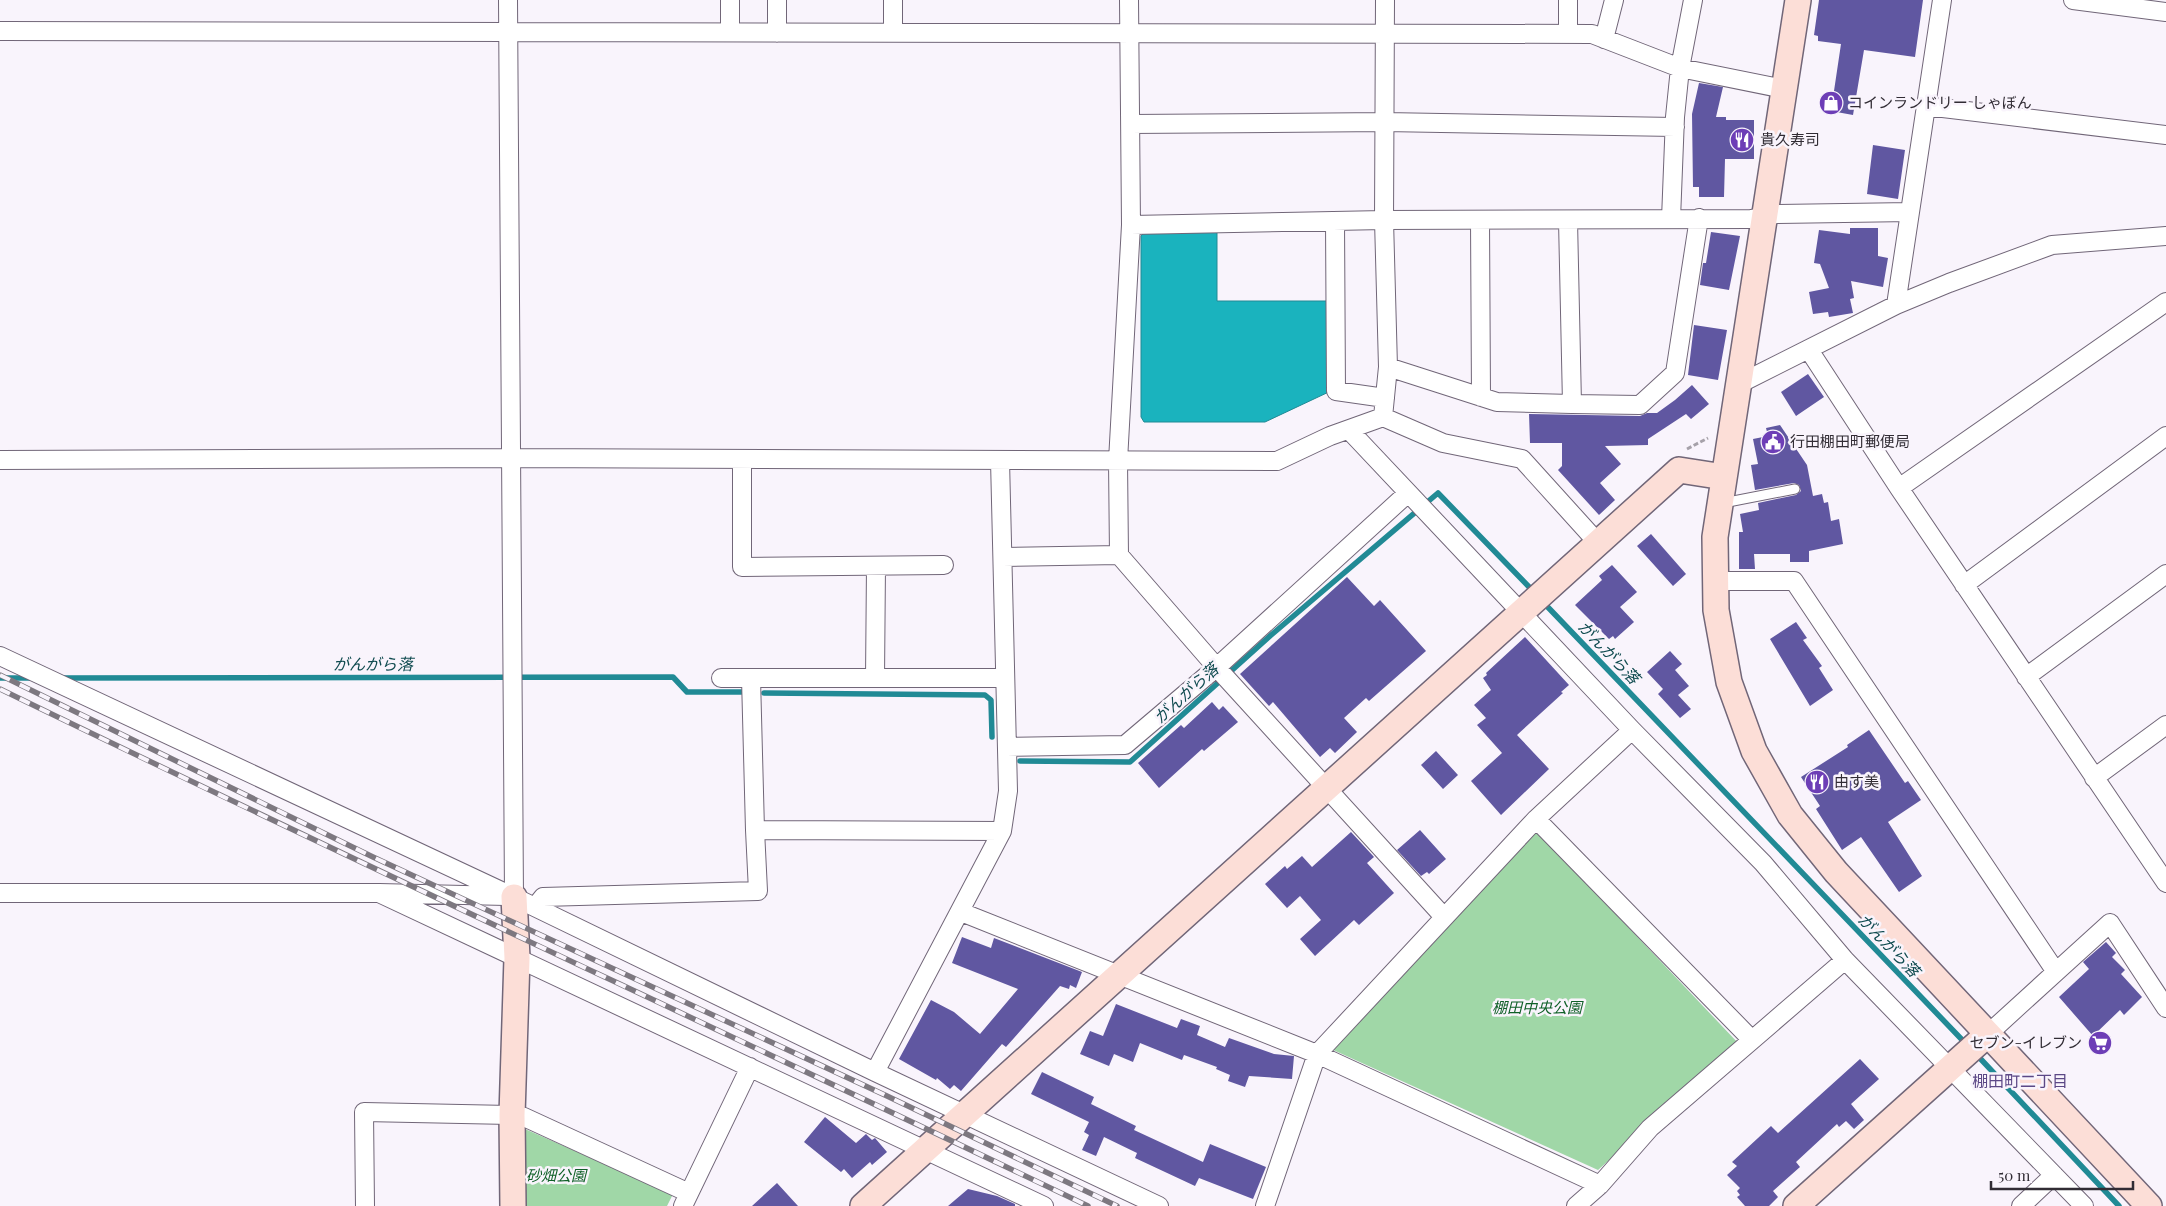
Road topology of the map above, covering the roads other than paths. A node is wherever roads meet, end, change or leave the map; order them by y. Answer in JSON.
{"nodes":[{"id":1,"x":508,"y":0,"type":"edge"},
{"id":2,"x":730,"y":0,"type":"edge"},
{"id":3,"x":777,"y":0,"type":"edge"},
{"id":4,"x":893,"y":0,"type":"edge"},
{"id":5,"x":1129,"y":0,"type":"edge"},
{"id":6,"x":1384,"y":0,"type":"edge"},
{"id":7,"x":1568,"y":0,"type":"edge"},
{"id":8,"x":1614,"y":0,"type":"edge"},
{"id":9,"x":1693,"y":0,"type":"edge"},
{"id":10,"x":1798,"y":0,"type":"edge"},
{"id":11,"x":1942,"y":0,"type":"edge"},
{"id":12,"x":2073,"y":0,"type":"edge"},
{"id":13,"x":2166,"y":12,"type":"edge"},
{"id":14,"x":0,"y":31,"type":"edge"},
{"id":15,"x":508,"y":32,"type":"junction"},
{"id":16,"x":730,"y":32,"type":"junction"},
{"id":17,"x":777,"y":32,"type":"junction"},
{"id":18,"x":1385,"y":32,"type":"junction"},
{"id":19,"x":893,"y":33,"type":"junction"},
{"id":20,"x":1129,"y":33,"type":"junction"},
{"id":21,"x":1568,"y":34,"type":"junction"},
{"id":22,"x":1604,"y":39,"type":"junction"},
{"id":23,"x":1680,"y":68,"type":"junction"},
{"id":24,"x":1784,"y":89,"type":"junction"},
{"id":25,"x":1926,"y":106,"type":"junction"},
{"id":26,"x":1385,"y":122,"type":"junction"},
{"id":27,"x":1130,"y":124,"type":"junction"},
{"id":28,"x":1675,"y":127,"type":"junction"},
{"id":29,"x":2166,"y":135,"type":"edge"},
{"id":30,"x":1910,"y":212,"type":"junction"},
{"id":31,"x":1764,"y":217,"type":"junction"},
{"id":32,"x":1671,"y":218,"type":"junction"},
{"id":33,"x":1699,"y":218,"type":"junction"},
{"id":34,"x":1384,"y":220,"type":"junction"},
{"id":35,"x":1480,"y":220,"type":"junction"},
{"id":36,"x":1568,"y":220,"type":"junction"},
{"id":37,"x":1335,"y":221,"type":"junction"},
{"id":38,"x":1131,"y":225,"type":"junction"},
{"id":39,"x":2166,"y":236,"type":"edge"},
{"id":40,"x":2166,"y":302,"type":"edge"},
{"id":41,"x":1896,"y":306,"type":"junction"},
{"id":42,"x":1809,"y":350,"type":"junction"},
{"id":43,"x":1388,"y":367,"type":"junction"},
{"id":44,"x":1739,"y":384,"type":"junction"},
{"id":45,"x":1481,"y":397,"type":"junction"},
{"id":46,"x":1385,"y":398,"type":"junction"},
{"id":47,"x":1572,"y":404,"type":"junction"},
{"id":48,"x":1383,"y":417,"type":"junction"},
{"id":49,"x":1349,"y":430,"type":"junction"},
{"id":50,"x":2166,"y":436,"type":"edge"},
{"id":51,"x":511,"y":458,"type":"junction"},
{"id":52,"x":742,"y":459,"type":"junction"},
{"id":53,"x":0,"y":460,"type":"edge"},
{"id":54,"x":1000,"y":460,"type":"junction"},
{"id":55,"x":1118,"y":461,"type":"junction"},
{"id":56,"x":1899,"y":488,"type":"junction"},
{"id":57,"x":1795,"y":489,"type":"dead end"},
{"id":58,"x":1722,"y":491,"type":"junction"},
{"id":59,"x":1408,"y":493,"type":"junction"},
{"id":60,"x":1598,"y":543,"type":"junction"},
{"id":61,"x":1120,"y":555,"type":"junction"},
{"id":62,"x":1003,"y":558,"type":"junction"},
{"id":63,"x":944,"y":565,"type":"dead end"},
{"id":64,"x":876,"y":566,"type":"junction"},
{"id":65,"x":2166,"y":574,"type":"edge"},
{"id":66,"x":1714,"y":581,"type":"junction"},
{"id":67,"x":1964,"y":585,"type":"junction"},
{"id":68,"x":1532,"y":603,"type":"junction"},
{"id":69,"x":0,"y":656,"type":"edge"},
{"id":70,"x":1217,"y":668,"type":"junction"},
{"id":71,"x":2026,"y":677,"type":"junction"},
{"id":72,"x":721,"y":678,"type":"dead end"},
{"id":73,"x":751,"y":678,"type":"junction"},
{"id":74,"x":875,"y":678,"type":"junction"},
{"id":75,"x":1005,"y":678,"type":"junction"},
{"id":76,"x":2166,"y":725,"type":"edge"},
{"id":77,"x":1632,"y":730,"type":"junction"},
{"id":78,"x":1007,"y":747,"type":"junction"},
{"id":79,"x":2094,"y":778,"type":"junction"},
{"id":80,"x":1327,"y":788,"type":"junction"},
{"id":81,"x":1536,"y":819,"type":"junction"},
{"id":82,"x":755,"y":830,"type":"junction"},
{"id":83,"x":1002,"y":831,"type":"junction"},
{"id":84,"x":2164,"y":875,"type":"edge"},
{"id":85,"x":0,"y":893,"type":"edge"},
{"id":86,"x":379,"y":893,"type":"junction"},
{"id":87,"x":524,"y":902,"type":"junction"},
{"id":88,"x":961,"y":912,"type":"junction"},
{"id":89,"x":1444,"y":917,"type":"junction"},
{"id":90,"x":517,"y":958,"type":"junction"},
{"id":91,"x":1846,"y":960,"type":"junction"},
{"id":92,"x":2056,"y":972,"type":"junction"},
{"id":93,"x":1119,"y":975,"type":"junction"},
{"id":94,"x":2166,"y":1008,"type":"edge"},
{"id":95,"x":1988,"y":1034,"type":"junction"},
{"id":96,"x":1752,"y":1040,"type":"junction"},
{"id":97,"x":1317,"y":1054,"type":"junction"},
{"id":98,"x":750,"y":1067,"type":"junction"},
{"id":99,"x":1949,"y":1068,"type":"junction"},
{"id":100,"x":875,"y":1072,"type":"junction"},
{"id":101,"x":512,"y":1114,"type":"junction"},
{"id":102,"x":964,"y":1114,"type":"junction"},
{"id":103,"x":925,"y":1150,"type":"junction"},
{"id":104,"x":2054,"y":1175,"type":"junction"},
{"id":105,"x":1600,"y":1185,"type":"junction"},
{"id":106,"x":686,"y":1199,"type":"edge"},
{"id":107,"x":365,"y":1206,"type":"edge"},
{"id":108,"x":513,"y":1206,"type":"edge"},
{"id":109,"x":863,"y":1206,"type":"edge"},
{"id":110,"x":1044,"y":1206,"type":"edge"},
{"id":111,"x":1159,"y":1206,"type":"edge"},
{"id":112,"x":1265,"y":1206,"type":"edge"},
{"id":113,"x":1576,"y":1206,"type":"edge"},
{"id":114,"x":1796,"y":1206,"type":"edge"},
{"id":115,"x":2021,"y":1206,"type":"edge"},
{"id":116,"x":2084,"y":1206,"type":"edge"},
{"id":117,"x":2149,"y":1206,"type":"edge"}],
"edges":[{"from":1,"to":15,"type":"street"},
{"from":2,"to":16,"type":"street"},
{"from":3,"to":17,"type":"street"},
{"from":4,"to":19,"type":"street"},
{"from":5,"to":20,"type":"street"},
{"from":6,"to":18,"type":"street"},
{"from":7,"to":21,"type":"street"},
{"from":8,"to":22,"type":"street"},
{"from":9,"to":23,"type":"street"},
{"from":10,"to":24,"type":"street"},
{"from":11,"to":25,"type":"street"},
{"from":12,"to":13,"type":"street"},
{"from":14,"to":15,"type":"street"},
{"from":15,"to":16,"type":"street"},
{"from":15,"to":51,"type":"street"},
{"from":16,"to":17,"type":"street"},
{"from":17,"to":19,"type":"street"},
{"from":18,"to":20,"type":"street"},
{"from":18,"to":21,"type":"street"},
{"from":18,"to":26,"type":"street"},
{"from":19,"to":20,"type":"street"},
{"from":20,"to":27,"type":"street"},
{"from":21,"to":22,"type":"street"},
{"from":22,"to":23,"type":"street"},
{"from":23,"to":24,"type":"street"},
{"from":23,"to":28,"type":"street"},
{"from":24,"to":31,"type":"street"},
{"from":25,"to":29,"type":"street"},
{"from":25,"to":30,"type":"street"},
{"from":26,"to":27,"type":"street"},
{"from":26,"to":28,"type":"street"},
{"from":26,"to":34,"type":"street"},
{"from":27,"to":38,"type":"street"},
{"from":28,"to":32,"type":"street"},
{"from":30,"to":31,"type":"street"},
{"from":30,"to":41,"type":"street"},
{"from":31,"to":33,"type":"street"},
{"from":31,"to":44,"type":"street"},
{"from":32,"to":33,"type":"street"},
{"from":32,"to":36,"type":"street"},
{"from":33,"to":47,"type":"street"},
{"from":34,"to":35,"type":"street"},
{"from":34,"to":37,"type":"street"},
{"from":34,"to":43,"type":"street"},
{"from":35,"to":36,"type":"street"},
{"from":35,"to":45,"type":"street"},
{"from":36,"to":47,"type":"street"},
{"from":37,"to":38,"type":"street"},
{"from":37,"to":46,"type":"street"},
{"from":38,"to":55,"type":"street"},
{"from":39,"to":41,"type":"street"},
{"from":40,"to":56,"type":"street"},
{"from":41,"to":42,"type":"street"},
{"from":42,"to":44,"type":"street"},
{"from":42,"to":56,"type":"street"},
{"from":43,"to":45,"type":"street"},
{"from":43,"to":46,"type":"street"},
{"from":44,"to":58,"type":"street"},
{"from":45,"to":47,"type":"street"},
{"from":46,"to":48,"type":"street"},
{"from":48,"to":49,"type":"street"},
{"from":48,"to":60,"type":"street"},
{"from":49,"to":55,"type":"street"},
{"from":49,"to":59,"type":"street"},
{"from":50,"to":67,"type":"street"},
{"from":51,"to":52,"type":"street"},
{"from":51,"to":53,"type":"street"},
{"from":51,"to":87,"type":"street"},
{"from":52,"to":54,"type":"street"},
{"from":52,"to":64,"type":"street"},
{"from":54,"to":55,"type":"street"},
{"from":54,"to":62,"type":"street"},
{"from":55,"to":61,"type":"street"},
{"from":56,"to":67,"type":"street"},
{"from":57,"to":58,"type":"lane"},
{"from":58,"to":60,"type":"street"},
{"from":58,"to":66,"type":"street"},
{"from":59,"to":68,"type":"street"},
{"from":59,"to":70,"type":"street"},
{"from":60,"to":68,"type":"street"},
{"from":61,"to":62,"type":"street"},
{"from":61,"to":70,"type":"street"},
{"from":62,"to":75,"type":"street"},
{"from":63,"to":64,"type":"street"},
{"from":64,"to":74,"type":"street"},
{"from":65,"to":71,"type":"street"},
{"from":66,"to":92,"type":"street"},
{"from":66,"to":95,"type":"street"},
{"from":67,"to":71,"type":"street"},
{"from":68,"to":77,"type":"street"},
{"from":68,"to":80,"type":"street"},
{"from":69,"to":87,"type":"street"},
{"from":70,"to":78,"type":"street"},
{"from":70,"to":80,"type":"street"},
{"from":71,"to":79,"type":"street"},
{"from":72,"to":73,"type":"street"},
{"from":73,"to":74,"type":"street"},
{"from":73,"to":82,"type":"street"},
{"from":74,"to":75,"type":"street"},
{"from":75,"to":78,"type":"street"},
{"from":76,"to":79,"type":"street"},
{"from":77,"to":81,"type":"street"},
{"from":77,"to":91,"type":"street"},
{"from":78,"to":83,"type":"street"},
{"from":79,"to":84,"type":"street"},
{"from":80,"to":89,"type":"street"},
{"from":80,"to":93,"type":"street"},
{"from":81,"to":89,"type":"street"},
{"from":81,"to":96,"type":"street"},
{"from":82,"to":83,"type":"street"},
{"from":82,"to":87,"type":"street"},
{"from":83,"to":88,"type":"street"},
{"from":85,"to":86,"type":"street"},
{"from":86,"to":87,"type":"street"},
{"from":86,"to":90,"type":"street"},
{"from":87,"to":90,"type":"street"},
{"from":87,"to":100,"type":"street"},
{"from":88,"to":93,"type":"street"},
{"from":88,"to":100,"type":"street"},
{"from":89,"to":97,"type":"street"},
{"from":90,"to":98,"type":"street"},
{"from":90,"to":101,"type":"street"},
{"from":91,"to":96,"type":"street"},
{"from":91,"to":99,"type":"street"},
{"from":92,"to":94,"type":"street"},
{"from":92,"to":95,"type":"street"},
{"from":93,"to":97,"type":"street"},
{"from":93,"to":102,"type":"street"},
{"from":95,"to":99,"type":"street"},
{"from":95,"to":117,"type":"street"},
{"from":96,"to":105,"type":"street"},
{"from":97,"to":105,"type":"street"},
{"from":97,"to":112,"type":"street"},
{"from":98,"to":103,"type":"street"},
{"from":98,"to":106,"type":"street"},
{"from":99,"to":104,"type":"street"},
{"from":99,"to":114,"type":"street"},
{"from":100,"to":102,"type":"street"},
{"from":101,"to":106,"type":"street"},
{"from":101,"to":107,"type":"street"},
{"from":101,"to":108,"type":"street"},
{"from":102,"to":103,"type":"street"},
{"from":102,"to":111,"type":"street"},
{"from":103,"to":109,"type":"street"},
{"from":103,"to":110,"type":"street"},
{"from":104,"to":115,"type":"street"},
{"from":104,"to":116,"type":"street"},
{"from":105,"to":113,"type":"street"}]}
